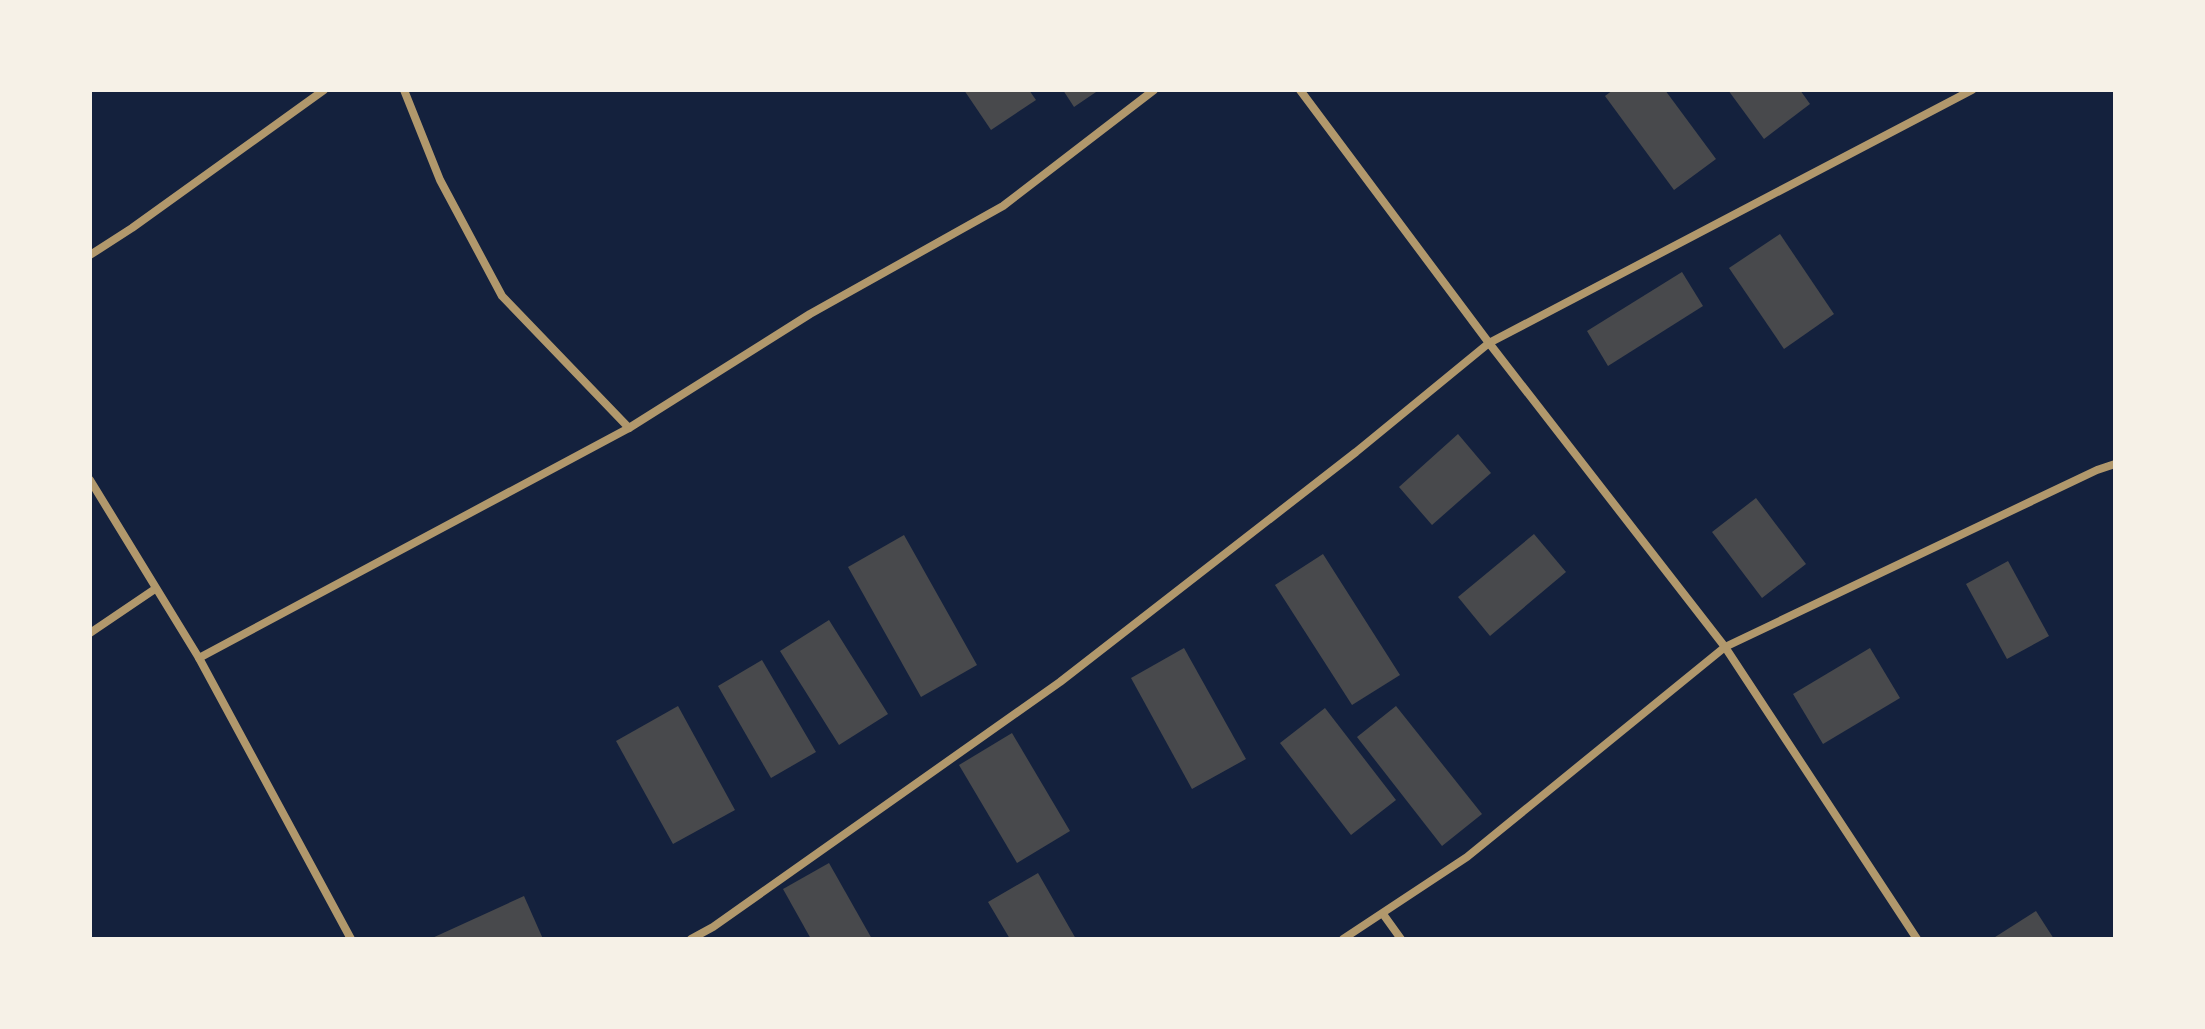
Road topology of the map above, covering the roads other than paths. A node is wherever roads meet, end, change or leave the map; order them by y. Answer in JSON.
{"nodes":[{"id":1,"x":324,"y":90,"type":"edge"},
{"id":2,"x":404,"y":90,"type":"edge"},
{"id":3,"x":1154,"y":90,"type":"edge"},
{"id":4,"x":1300,"y":90,"type":"edge"},
{"id":5,"x":1972,"y":90,"type":"edge"},
{"id":6,"x":90,"y":255,"type":"edge"},
{"id":7,"x":1489,"y":343,"type":"junction"},
{"id":8,"x":629,"y":428,"type":"junction"},
{"id":9,"x":2115,"y":464,"type":"edge"},
{"id":10,"x":90,"y":480,"type":"edge"},
{"id":11,"x":155,"y":589,"type":"junction"},
{"id":12,"x":90,"y":633,"type":"edge"},
{"id":13,"x":1725,"y":647,"type":"junction"},
{"id":14,"x":199,"y":658,"type":"junction"},
{"id":15,"x":1383,"y":914,"type":"junction"},
{"id":16,"x":351,"y":939,"type":"edge"},
{"id":17,"x":691,"y":939,"type":"edge"},
{"id":18,"x":1343,"y":939,"type":"edge"},
{"id":19,"x":1401,"y":939,"type":"edge"},
{"id":20,"x":1917,"y":939,"type":"edge"}],
"edges":[{"from":1,"to":6,"type":"street"},
{"from":2,"to":8,"type":"street"},
{"from":3,"to":8,"type":"street"},
{"from":4,"to":7,"type":"street"},
{"from":5,"to":7,"type":"street"},
{"from":7,"to":13,"type":"street"},
{"from":7,"to":17,"type":"street"},
{"from":8,"to":14,"type":"street"},
{"from":9,"to":13,"type":"street"},
{"from":10,"to":11,"type":"street"},
{"from":11,"to":12,"type":"street"},
{"from":11,"to":14,"type":"street"},
{"from":13,"to":15,"type":"street"},
{"from":13,"to":20,"type":"street"},
{"from":14,"to":16,"type":"street"},
{"from":15,"to":18,"type":"street"},
{"from":15,"to":19,"type":"street"}]}
